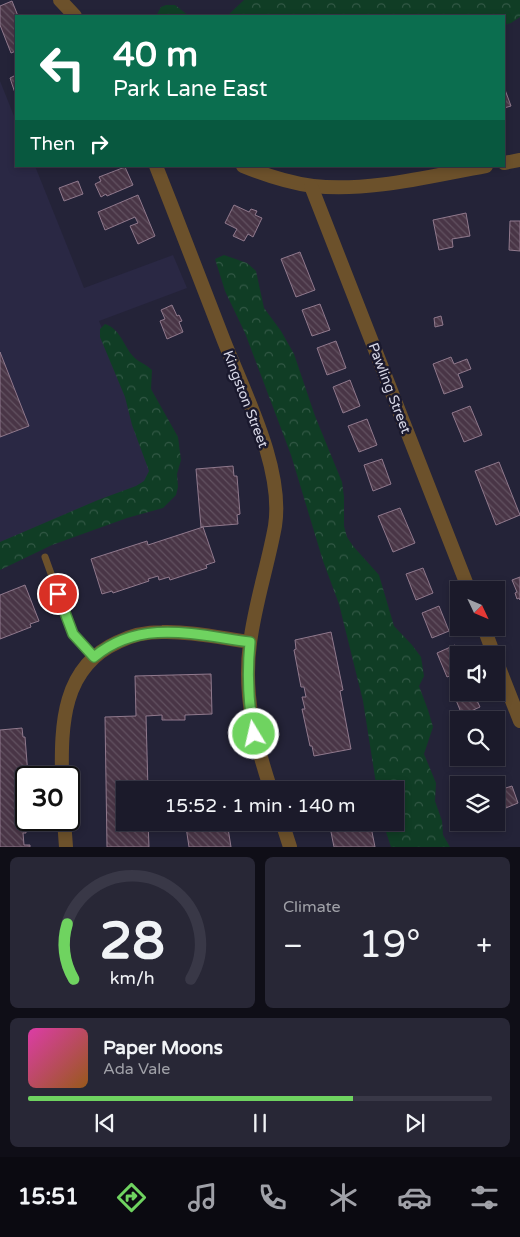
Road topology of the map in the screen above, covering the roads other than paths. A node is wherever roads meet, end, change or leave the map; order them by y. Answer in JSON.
{"nodes":[{"id":1,"x":60,"y":0,"type":"edge"},
{"id":2,"x":74,"y":15,"type":"edge"},
{"id":3,"x":520,"y":160,"type":"edge"},
{"id":4,"x":505,"y":163,"type":"edge"},
{"id":5,"x":156,"y":167,"type":"edge"},
{"id":6,"x":246,"y":167,"type":"edge"},
{"id":7,"x":480,"y":167,"type":"edge"},
{"id":8,"x":311,"y":186,"type":"junction"},
{"id":9,"x":45,"y":558,"type":"dead end"},
{"id":10,"x":465,"y":581,"type":"edge"},
{"id":11,"x":250,"y":642,"type":"junction"},
{"id":12,"x":94,"y":657,"type":"junction"},
{"id":13,"x":505,"y":683,"type":"edge"},
{"id":14,"x":520,"y":721,"type":"edge"},
{"id":15,"x":62,"y":766,"type":"edge"},
{"id":16,"x":268,"y":781,"type":"edge"},
{"id":17,"x":65,"y":831,"type":"edge"},
{"id":18,"x":285,"y":831,"type":"edge"},
{"id":19,"x":66,"y":847,"type":"edge"},
{"id":20,"x":290,"y":847,"type":"edge"}],
"edges":[{"from":1,"to":2,"type":"street"},
{"from":3,"to":4,"type":"street"},
{"from":5,"to":11,"type":"street","name":"Kingston Street"},
{"from":6,"to":8,"type":"street"},
{"from":7,"to":8,"type":"street"},
{"from":8,"to":10,"type":"street","name":"Pawling Street"},
{"from":9,"to":12,"type":"lane"},
{"from":11,"to":12,"type":"street"},
{"from":11,"to":16,"type":"street","name":"Kingston Street"},
{"from":12,"to":15,"type":"street"},
{"from":13,"to":14,"type":"street"},
{"from":17,"to":19,"type":"street"},
{"from":18,"to":20,"type":"street"}]}
